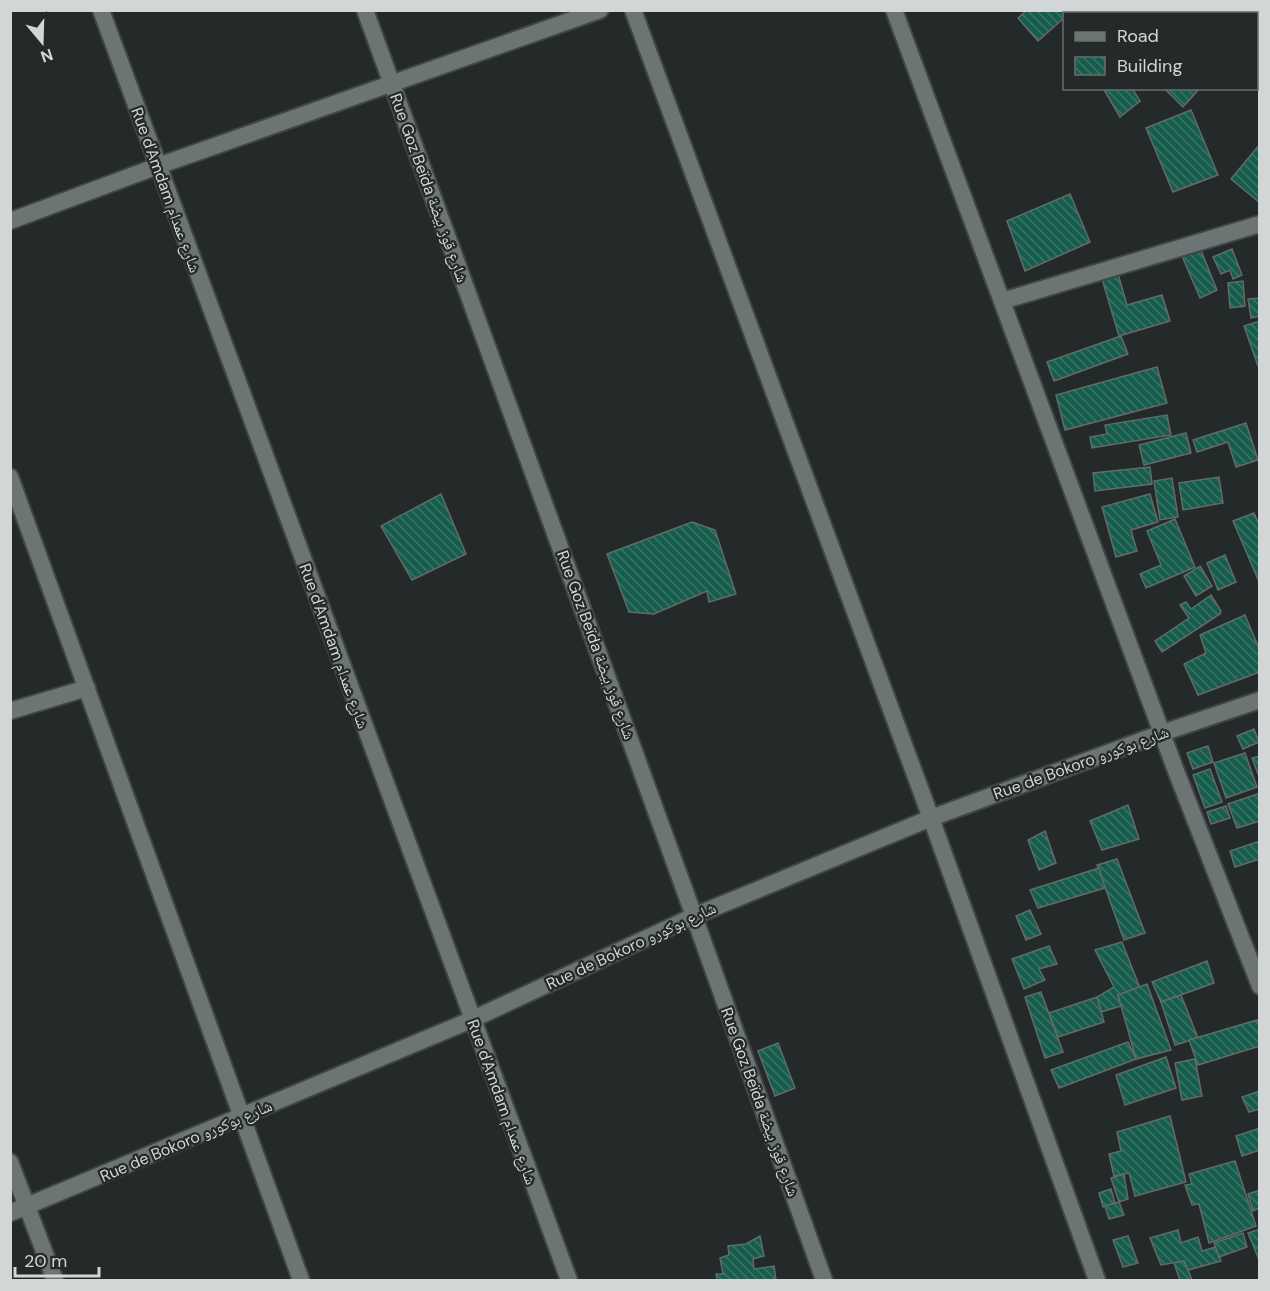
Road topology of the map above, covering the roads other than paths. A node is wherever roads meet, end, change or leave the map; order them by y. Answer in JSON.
{"nodes":[{"id":1,"x":101,"y":10,"type":"edge"},
{"id":2,"x":365,"y":10,"type":"edge"},
{"id":3,"x":600,"y":10,"type":"edge"},
{"id":4,"x":633,"y":10,"type":"edge"},
{"id":5,"x":894,"y":10,"type":"edge"},
{"id":6,"x":391,"y":84,"type":"junction"},
{"id":7,"x":158,"y":166,"type":"junction"},
{"id":8,"x":10,"y":221,"type":"edge"},
{"id":9,"x":1260,"y":224,"type":"edge"},
{"id":10,"x":1002,"y":301,"type":"junction"},
{"id":11,"x":10,"y":477,"type":"edge"},
{"id":12,"x":87,"y":688,"type":"junction"},
{"id":13,"x":1260,"y":700,"type":"edge"},
{"id":14,"x":10,"y":711,"type":"edge"},
{"id":15,"x":1162,"y":733,"type":"junction"},
{"id":16,"x":931,"y":818,"type":"junction"},
{"id":17,"x":694,"y":916,"type":"junction"},
{"id":18,"x":1260,"y":986,"type":"edge"},
{"id":19,"x":471,"y":1020,"type":"junction"},
{"id":20,"x":242,"y":1117,"type":"junction"},
{"id":21,"x":10,"y":1162,"type":"edge"},
{"id":22,"x":27,"y":1206,"type":"junction"},
{"id":23,"x":10,"y":1213,"type":"edge"},
{"id":24,"x":55,"y":1281,"type":"edge"},
{"id":25,"x":301,"y":1281,"type":"edge"},
{"id":26,"x":568,"y":1281,"type":"edge"},
{"id":27,"x":824,"y":1281,"type":"edge"},
{"id":28,"x":1097,"y":1281,"type":"edge"}],
"edges":[{"from":1,"to":7,"type":"street","name":"Rue d'Amdam شارع عمدام"},
{"from":2,"to":6,"type":"street","name":"Rue Goz Beïda شارع قوز بيضة"},
{"from":3,"to":6,"type":"street"},
{"from":4,"to":16,"type":"street"},
{"from":5,"to":10,"type":"street"},
{"from":6,"to":7,"type":"street"},
{"from":6,"to":17,"type":"street","name":"Rue Goz Beïda شارع قوز بيضة"},
{"from":7,"to":8,"type":"street"},
{"from":7,"to":19,"type":"street","name":"Rue d'Amdam شارع عمدام"},
{"from":9,"to":10,"type":"street"},
{"from":10,"to":15,"type":"street"},
{"from":11,"to":12,"type":"street"},
{"from":12,"to":14,"type":"street"},
{"from":12,"to":20,"type":"street"},
{"from":13,"to":15,"type":"street","name":"Rue de Bokoro شارع بوكورو"},
{"from":15,"to":16,"type":"street","name":"Rue de Bokoro شارع بوكورو"},
{"from":15,"to":18,"type":"street"},
{"from":16,"to":17,"type":"street","name":"Rue de Bokoro شارع بوكورو"},
{"from":16,"to":28,"type":"street"},
{"from":17,"to":19,"type":"street","name":"Rue de Bokoro شارع بوكورو"},
{"from":17,"to":27,"type":"street","name":"Rue Goz Beïda شارع قوز بيضة"},
{"from":19,"to":20,"type":"street","name":"Rue de Bokoro شارع بوكورو"},
{"from":19,"to":26,"type":"street","name":"Rue d'Amdam شارع عمدام"},
{"from":20,"to":22,"type":"street","name":"Rue de Bokoro شارع بوكورو"},
{"from":20,"to":25,"type":"street"},
{"from":21,"to":22,"type":"street"},
{"from":22,"to":23,"type":"street","name":"Rue de Bokoro شارع بوكورو"},
{"from":22,"to":24,"type":"street"}]}
